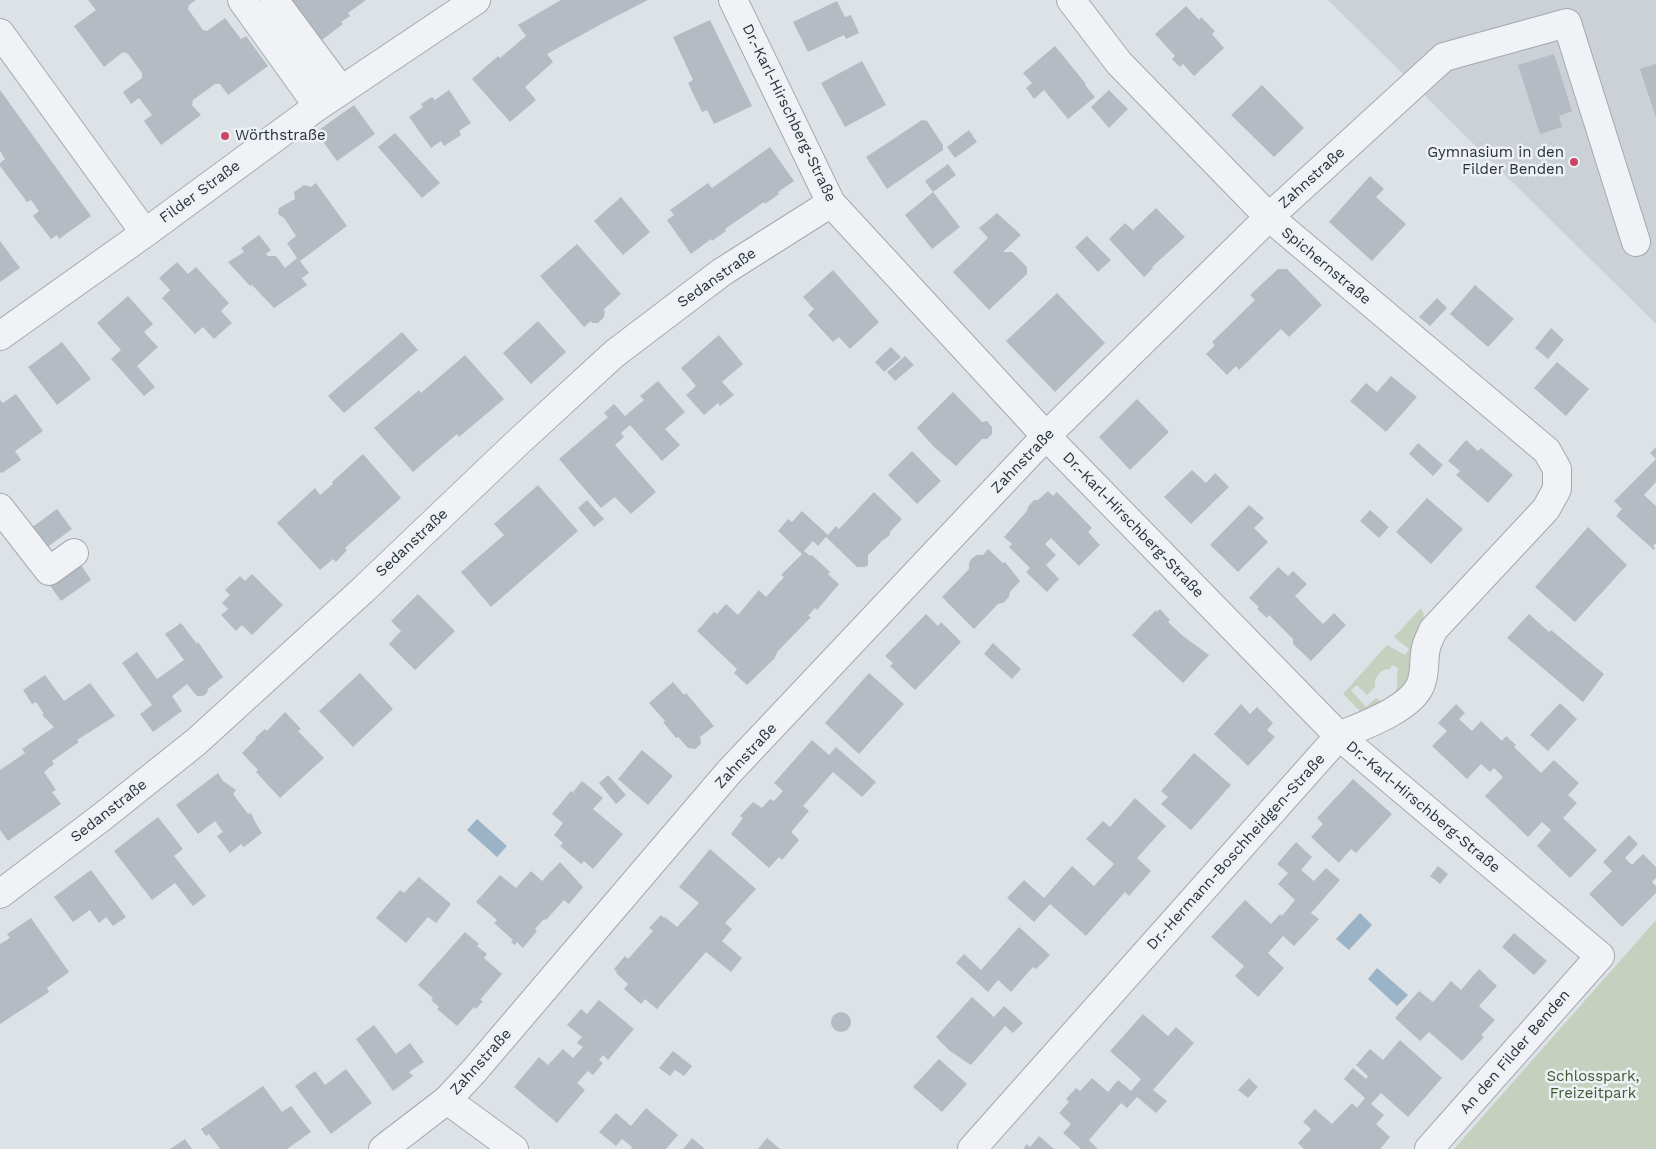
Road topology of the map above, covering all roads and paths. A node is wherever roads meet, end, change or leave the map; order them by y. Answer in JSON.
{"nodes":[{"id":1,"x":242,"y":0,"type":"edge"},
{"id":2,"x":274,"y":0,"type":"edge"},
{"id":3,"x":476,"y":0,"type":"edge"},
{"id":4,"x":733,"y":0,"type":"edge"},
{"id":5,"x":1071,"y":0,"type":"edge"},
{"id":6,"x":0,"y":33,"type":"edge"},
{"id":7,"x":341,"y":90,"type":"junction"},
{"id":8,"x":318,"y":106,"type":"junction"},
{"id":9,"x":831,"y":203,"type":"junction"},
{"id":10,"x":1269,"y":217,"type":"junction"},
{"id":11,"x":145,"y":233,"type":"junction"},
{"id":12,"x":1636,"y":242,"type":"dead end"},
{"id":13,"x":0,"y":336,"type":"edge"},
{"id":14,"x":1046,"y":436,"type":"junction"},
{"id":15,"x":1558,"y":470,"type":"joint"},
{"id":16,"x":0,"y":508,"type":"edge"},
{"id":17,"x":74,"y":553,"type":"dead end"},
{"id":18,"x":1339,"y":736,"type":"junction"},
{"id":19,"x":0,"y":894,"type":"edge"},
{"id":20,"x":1600,"y":956,"type":"joint"},
{"id":21,"x":447,"y":1100,"type":"junction"},
{"id":22,"x":383,"y":1149,"type":"edge"},
{"id":23,"x":514,"y":1149,"type":"edge"},
{"id":24,"x":972,"y":1149,"type":"edge"},
{"id":25,"x":1429,"y":1149,"type":"edge"}],
"edges":[{"from":1,"to":8,"type":"street"},
{"from":2,"to":7,"type":"street"},
{"from":3,"to":7,"type":"street","name":"Filder Straße"},
{"from":4,"to":9,"type":"street","name":"Dr.-Karl-Hirschberg-Straße"},
{"from":5,"to":10,"type":"street","name":"Spichernstraße"},
{"from":6,"to":11,"type":"street"},
{"from":7,"to":8,"type":"street","name":"Filder Straße"},
{"from":8,"to":11,"type":"street","name":"Filder Straße"},
{"from":9,"to":14,"type":"street","name":"Dr.-Karl-Hirschberg-Straße"},
{"from":9,"to":19,"type":"street","name":"Sedanstraße"},
{"from":10,"to":12,"type":"street","name":"Zahnstraße"},
{"from":10,"to":14,"type":"street","name":"Zahnstraße"},
{"from":10,"to":15,"type":"street","name":"Spichernstraße"},
{"from":11,"to":13,"type":"street","name":"Filder Straße"},
{"from":14,"to":18,"type":"street","name":"Dr.-Karl-Hirschberg-Straße"},
{"from":14,"to":21,"type":"street","name":"Zahnstraße"},
{"from":15,"to":18,"type":"street","name":"Dr.-Hermann-Boschheidgen-Straße"},
{"from":16,"to":17,"type":"street"},
{"from":18,"to":20,"type":"street","name":"Dr.-Karl-Hirschberg-Straße"},
{"from":18,"to":24,"type":"street","name":"Dr.-Hermann-Boschheidgen-Straße"},
{"from":20,"to":25,"type":"street","name":"An den Filder Benden"},
{"from":21,"to":22,"type":"street","name":"Zahnstraße"},
{"from":21,"to":23,"type":"street"}]}
